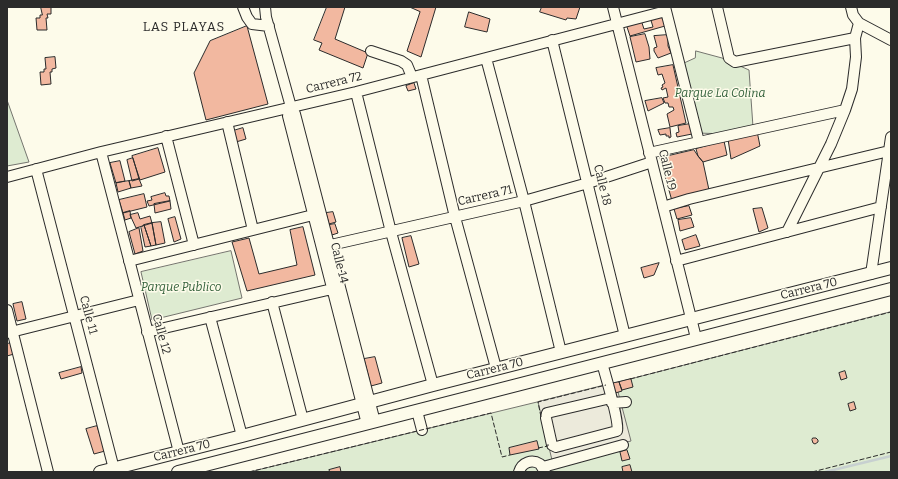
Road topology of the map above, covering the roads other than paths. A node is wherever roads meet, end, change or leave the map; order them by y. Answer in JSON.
{"nodes":[{"id":1,"x":243,"y":7,"type":"edge"},
{"id":2,"x":265,"y":7,"type":"edge"},
{"id":3,"x":613,"y":7,"type":"edge"},
{"id":4,"x":717,"y":7,"type":"edge"},
{"id":5,"x":851,"y":7,"type":"edge"},
{"id":6,"x":666,"y":9,"type":"edge"},
{"id":7,"x":617,"y":23,"type":"junction"},
{"id":8,"x":859,"y":23,"type":"junction"},
{"id":9,"x":269,"y":26,"type":"junction"},
{"id":10,"x":855,"y":38,"type":"junction"},
{"id":11,"x":552,"y":40,"type":"junction"},
{"id":12,"x":891,"y":40,"type":"edge"},
{"id":13,"x":371,"y":51,"type":"dead end"},
{"id":14,"x":486,"y":58,"type":"junction"},
{"id":15,"x":416,"y":76,"type":"junction"},
{"id":16,"x":356,"y":92,"type":"junction"},
{"id":17,"x":290,"y":107,"type":"junction"},
{"id":18,"x":845,"y":110,"type":"junction"},
{"id":19,"x":227,"y":122,"type":"junction"},
{"id":20,"x":166,"y":136,"type":"junction"},
{"id":21,"x":891,"y":137,"type":"edge"},
{"id":22,"x":699,"y":142,"type":"junction"},
{"id":23,"x":101,"y":152,"type":"junction"},
{"id":24,"x":889,"y":152,"type":"junction"},
{"id":25,"x":650,"y":157,"type":"junction"},
{"id":26,"x":36,"y":169,"type":"junction"},
{"id":27,"x":817,"y":169,"type":"junction"},
{"id":28,"x":7,"y":177,"type":"edge"},
{"id":29,"x":588,"y":183,"type":"junction"},
{"id":30,"x":524,"y":201,"type":"junction"},
{"id":31,"x":663,"y":207,"type":"junction"},
{"id":32,"x":881,"y":207,"type":"junction"},
{"id":33,"x":313,"y":215,"type":"junction"},
{"id":34,"x":455,"y":217,"type":"junction"},
{"id":35,"x":253,"y":230,"type":"junction"},
{"id":36,"x":392,"y":232,"type":"junction"},
{"id":37,"x":787,"y":232,"type":"junction"},
{"id":38,"x":194,"y":245,"type":"junction"},
{"id":39,"x":325,"y":247,"type":"junction"},
{"id":40,"x":129,"y":261,"type":"junction"},
{"id":41,"x":676,"y":261,"type":"junction"},
{"id":42,"x":891,"y":268,"type":"edge"},
{"id":43,"x":870,"y":274,"type":"junction"},
{"id":44,"x":332,"y":289,"type":"junction"},
{"id":45,"x":891,"y":289,"type":"edge"},
{"id":46,"x":139,"y":300,"type":"junction"},
{"id":47,"x":272,"y":302,"type":"junction"},
{"id":48,"x":7,"y":310,"type":"edge"},
{"id":49,"x":74,"y":316,"type":"junction"},
{"id":50,"x":210,"y":317,"type":"junction"},
{"id":51,"x":691,"y":319,"type":"junction"},
{"id":52,"x":10,"y":332,"type":"edge"},
{"id":53,"x":147,"y":332,"type":"junction"},
{"id":54,"x":625,"y":336,"type":"junction"},
{"id":55,"x":696,"y":338,"type":"junction"},
{"id":56,"x":561,"y":352,"type":"junction"},
{"id":57,"x":602,"y":363,"type":"junction"},
{"id":58,"x":496,"y":368,"type":"junction"},
{"id":59,"x":433,"y":385,"type":"junction"},
{"id":60,"x":611,"y":400,"type":"junction"},
{"id":61,"x":626,"y":402,"type":"dead end"},
{"id":62,"x":365,"y":403,"type":"junction"},
{"id":63,"x":417,"y":411,"type":"junction"},
{"id":64,"x":303,"y":420,"type":"junction"},
{"id":65,"x":371,"y":423,"type":"junction"},
{"id":66,"x":422,"y":430,"type":"dead end"},
{"id":67,"x":242,"y":436,"type":"junction"},
{"id":68,"x":623,"y":445,"type":"dead end"},
{"id":69,"x":553,"y":446,"type":"junction"},
{"id":70,"x":179,"y":452,"type":"junction"},
{"id":71,"x":556,"y":463,"type":"junction"},
{"id":72,"x":114,"y":469,"type":"junction"},
{"id":73,"x":544,"y":469,"type":"edge"},
{"id":74,"x":48,"y":472,"type":"edge"},
{"id":75,"x":100,"y":472,"type":"edge"},
{"id":76,"x":178,"y":472,"type":"edge"},
{"id":77,"x":518,"y":472,"type":"edge"}],
"edges":[{"from":1,"to":9,"type":"street"},
{"from":2,"to":9,"type":"street","name":"Calle 14"},
{"from":3,"to":7,"type":"street","name":"Calle 19"},
{"from":4,"to":10,"type":"street"},
{"from":5,"to":8,"type":"street"},
{"from":6,"to":7,"type":"street","name":"Carrera 72"},
{"from":6,"to":22,"type":"street"},
{"from":7,"to":11,"type":"street","name":"Carrera 72"},
{"from":7,"to":25,"type":"street","name":"Calle 19"},
{"from":8,"to":10,"type":"street"},
{"from":8,"to":12,"type":"street"},
{"from":9,"to":17,"type":"street","name":"Calle 14"},
{"from":10,"to":18,"type":"street"},
{"from":11,"to":14,"type":"street","name":"Carrera 72"},
{"from":11,"to":29,"type":"street","name":"Calle 18"},
{"from":13,"to":15,"type":"street"},
{"from":14,"to":15,"type":"street","name":"Carrera 72"},
{"from":14,"to":30,"type":"street"},
{"from":15,"to":16,"type":"street","name":"Carrera 72"},
{"from":15,"to":34,"type":"street"},
{"from":16,"to":17,"type":"street","name":"Carrera 72"},
{"from":16,"to":36,"type":"street"},
{"from":17,"to":19,"type":"street","name":"Carrera 72"},
{"from":17,"to":33,"type":"street","name":"Calle 14"},
{"from":17,"to":39,"type":"street","name":"Calle 14"},
{"from":18,"to":22,"type":"street","name":"Carrera 71"},
{"from":18,"to":27,"type":"street"},
{"from":19,"to":20,"type":"street","name":"Carrera 72"},
{"from":19,"to":35,"type":"street"},
{"from":20,"to":23,"type":"street","name":"Carrera 72"},
{"from":20,"to":38,"type":"street"},
{"from":21,"to":24,"type":"street"},
{"from":22,"to":25,"type":"street","name":"Carrera 71"},
{"from":23,"to":26,"type":"street","name":"Carrera 72"},
{"from":23,"to":40,"type":"street","name":"Calle 12"},
{"from":24,"to":27,"type":"street"},
{"from":24,"to":32,"type":"street"},
{"from":25,"to":29,"type":"street","name":"Carrera 71"},
{"from":25,"to":31,"type":"street","name":"Calle 19"},
{"from":26,"to":28,"type":"street","name":"Carrera 72"},
{"from":26,"to":49,"type":"street","name":"Calle 11"},
{"from":27,"to":31,"type":"street"},
{"from":27,"to":37,"type":"street"},
{"from":29,"to":30,"type":"street","name":"Carrera 71"},
{"from":29,"to":54,"type":"street","name":"Calle 18"},
{"from":30,"to":34,"type":"street","name":"Carrera 71"},
{"from":30,"to":56,"type":"street"},
{"from":31,"to":41,"type":"street","name":"Calle 19"},
{"from":32,"to":37,"type":"street"},
{"from":32,"to":43,"type":"street"},
{"from":33,"to":35,"type":"street"},
{"from":33,"to":39,"type":"street","name":"Calle 14"},
{"from":34,"to":36,"type":"street","name":"Carrera 71"},
{"from":34,"to":58,"type":"street"},
{"from":35,"to":38,"type":"street"},
{"from":36,"to":39,"type":"street","name":"Carrera 71"},
{"from":36,"to":59,"type":"street"},
{"from":37,"to":41,"type":"street"},
{"from":38,"to":40,"type":"street"},
{"from":39,"to":44,"type":"street","name":"Calle 14"},
{"from":39,"to":62,"type":"street","name":"Calle 14"},
{"from":40,"to":46,"type":"street","name":"Calle 12"},
{"from":41,"to":51,"type":"street","name":"Calle 19"},
{"from":42,"to":43,"type":"main road","name":"Carrera 70"},
{"from":43,"to":51,"type":"main road","name":"Carrera 70"},
{"from":44,"to":47,"type":"street"},
{"from":44,"to":62,"type":"street","name":"Calle 14"},
{"from":45,"to":55,"type":"main road","name":"Carrera 70"},
{"from":46,"to":49,"type":"street"},
{"from":46,"to":53,"type":"street","name":"Calle 12"},
{"from":47,"to":50,"type":"street"},
{"from":47,"to":64,"type":"street"},
{"from":48,"to":52,"type":"street"},
{"from":49,"to":52,"type":"street"},
{"from":49,"to":72,"type":"street","name":"Calle 11"},
{"from":50,"to":53,"type":"street"},
{"from":50,"to":67,"type":"street"},
{"from":51,"to":54,"type":"main road","name":"Carrera 70"},
{"from":51,"to":55,"type":"street","name":"Calle 19"},
{"from":52,"to":74,"type":"street"},
{"from":53,"to":70,"type":"street","name":"Calle 12"},
{"from":54,"to":56,"type":"main road","name":"Carrera 70"},
{"from":55,"to":57,"type":"main road","name":"Carrera 70"},
{"from":56,"to":58,"type":"main road","name":"Carrera 70"},
{"from":57,"to":60,"type":"street"},
{"from":57,"to":63,"type":"main road","name":"Carrera 70"},
{"from":58,"to":59,"type":"main road","name":"Carrera 70"},
{"from":59,"to":62,"type":"main road","name":"Carrera 70"},
{"from":60,"to":61,"type":"street"},
{"from":60,"to":69,"type":"street"},
{"from":60,"to":69,"type":"street"},
{"from":62,"to":64,"type":"main road","name":"Carrera 70"},
{"from":62,"to":65,"type":"street","name":"Calle 14"},
{"from":63,"to":65,"type":"main road","name":"Carrera 70"},
{"from":63,"to":66,"type":"street"},
{"from":64,"to":67,"type":"main road","name":"Carrera 70"},
{"from":65,"to":76,"type":"main road","name":"Carrera 70"},
{"from":67,"to":70,"type":"main road","name":"Carrera 70"},
{"from":68,"to":71,"type":"street"},
{"from":69,"to":71,"type":"street"},
{"from":70,"to":72,"type":"main road","name":"Carrera 70"},
{"from":71,"to":73,"type":"street"},
{"from":72,"to":75,"type":"main road","name":"Carrera 70"},
{"from":73,"to":77,"type":"street"}]}
